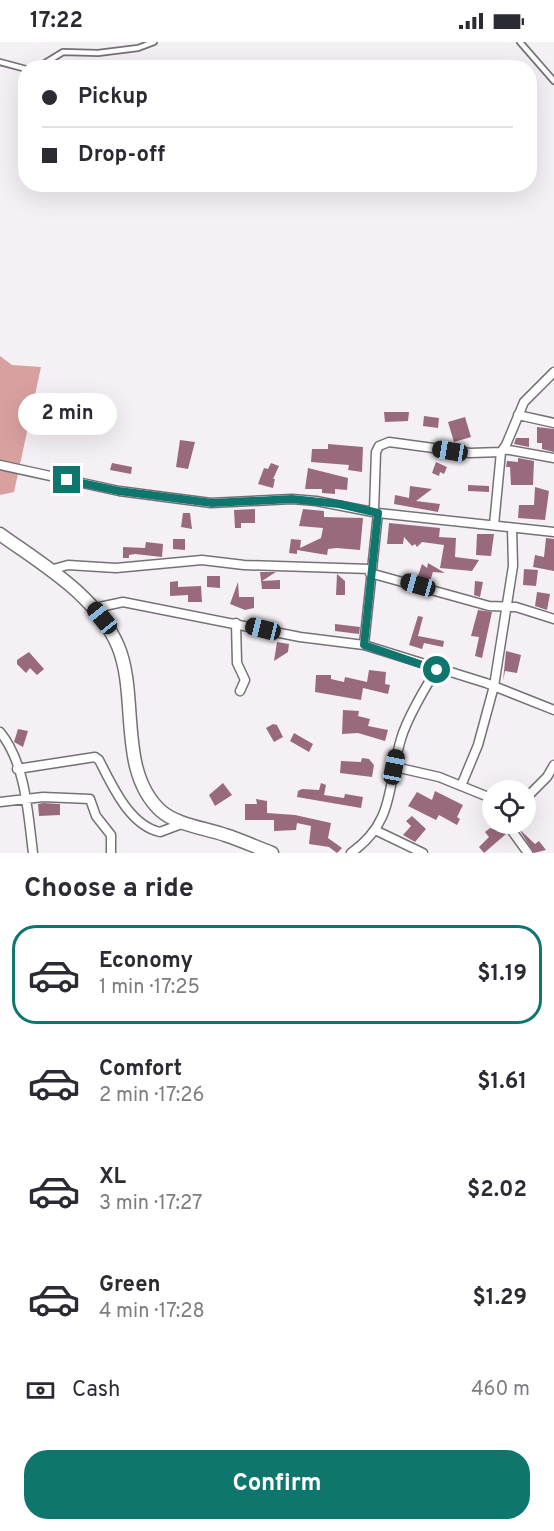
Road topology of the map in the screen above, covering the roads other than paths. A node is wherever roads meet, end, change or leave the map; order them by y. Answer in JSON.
{"nodes":[{"id":1,"x":154,"y":42,"type":"edge"},
{"id":2,"x":520,"y":42,"type":"edge"},
{"id":3,"x":50,"y":60,"type":"edge"},
{"id":4,"x":536,"y":60,"type":"edge"},
{"id":5,"x":0,"y":62,"type":"edge"},
{"id":6,"x":537,"y":62,"type":"edge"},
{"id":7,"x":18,"y":67,"type":"edge"},
{"id":8,"x":554,"y":81,"type":"edge"},
{"id":9,"x":554,"y":372,"type":"edge"},
{"id":10,"x":518,"y":415,"type":"junction"},
{"id":11,"x":554,"y":423,"type":"edge"},
{"id":12,"x":502,"y":451,"type":"junction"},
{"id":13,"x":554,"y":458,"type":"edge"},
{"id":14,"x":0,"y":465,"type":"edge"},
{"id":15,"x":376,"y":512,"type":"junction"},
{"id":16,"x":494,"y":525,"type":"junction"},
{"id":17,"x":512,"y":528,"type":"junction"},
{"id":18,"x":554,"y":532,"type":"edge"},
{"id":19,"x":0,"y":534,"type":"edge"},
{"id":20,"x":50,"y":570,"type":"junction"},
{"id":21,"x":370,"y":571,"type":"junction"},
{"id":22,"x":94,"y":608,"type":"junction"},
{"id":23,"x":505,"y":609,"type":"junction"},
{"id":24,"x":554,"y":619,"type":"edge"},
{"id":25,"x":236,"y":623,"type":"junction"},
{"id":26,"x":364,"y":645,"type":"junction"},
{"id":27,"x":437,"y":670,"type":"junction"},
{"id":28,"x":494,"y":686,"type":"junction"},
{"id":29,"x":240,"y":691,"type":"dead end"},
{"id":30,"x":554,"y":710,"type":"edge"},
{"id":31,"x":0,"y":732,"type":"edge"},
{"id":32,"x":554,"y":765,"type":"edge"},
{"id":33,"x":394,"y":767,"type":"junction"},
{"id":34,"x":17,"y":769,"type":"junction"},
{"id":35,"x":461,"y":786,"type":"junction"},
{"id":36,"x":536,"y":788,"type":"edge"},
{"id":37,"x":482,"y":794,"type":"edge"},
{"id":38,"x":26,"y":799,"type":"junction"},
{"id":39,"x":0,"y":802,"type":"edge"},
{"id":40,"x":184,"y":822,"type":"junction"},
{"id":41,"x":375,"y":830,"type":"junction"},
{"id":42,"x":514,"y":834,"type":"edge"},
{"id":43,"x":33,"y":853,"type":"edge"},
{"id":44,"x":111,"y":853,"type":"edge"},
{"id":45,"x":272,"y":853,"type":"edge"},
{"id":46,"x":351,"y":853,"type":"edge"},
{"id":47,"x":423,"y":853,"type":"edge"},
{"id":48,"x":528,"y":853,"type":"edge"}],
"edges":[{"from":1,"to":3,"type":"lane"},
{"from":2,"to":4,"type":"lane"},
{"from":5,"to":7,"type":"lane"},
{"from":6,"to":8,"type":"lane"},
{"from":9,"to":10,"type":"street"},
{"from":10,"to":11,"type":"street"},
{"from":10,"to":12,"type":"street"},
{"from":12,"to":13,"type":"street"},
{"from":12,"to":15,"type":"street"},
{"from":12,"to":16,"type":"street"},
{"from":14,"to":15,"type":"street"},
{"from":15,"to":16,"type":"street"},
{"from":15,"to":21,"type":"street"},
{"from":16,"to":17,"type":"street"},
{"from":17,"to":18,"type":"street"},
{"from":17,"to":23,"type":"street"},
{"from":19,"to":20,"type":"main road"},
{"from":20,"to":21,"type":"street"},
{"from":20,"to":22,"type":"main road"},
{"from":21,"to":23,"type":"street"},
{"from":21,"to":26,"type":"street"},
{"from":22,"to":25,"type":"street"},
{"from":22,"to":40,"type":"main road"},
{"from":23,"to":24,"type":"street"},
{"from":23,"to":28,"type":"street"},
{"from":25,"to":26,"type":"street"},
{"from":25,"to":29,"type":"street"},
{"from":26,"to":27,"type":"street"},
{"from":27,"to":28,"type":"street"},
{"from":27,"to":33,"type":"street"},
{"from":28,"to":30,"type":"street"},
{"from":28,"to":35,"type":"street"},
{"from":31,"to":34,"type":"street"},
{"from":32,"to":36,"type":"street"},
{"from":33,"to":35,"type":"street"},
{"from":33,"to":41,"type":"street"},
{"from":34,"to":38,"type":"street"},
{"from":34,"to":40,"type":"street"},
{"from":35,"to":37,"type":"street"},
{"from":38,"to":39,"type":"street"},
{"from":38,"to":43,"type":"street"},
{"from":38,"to":44,"type":"street"},
{"from":40,"to":45,"type":"main road"},
{"from":41,"to":46,"type":"street"},
{"from":41,"to":47,"type":"street"},
{"from":42,"to":48,"type":"street"}]}
